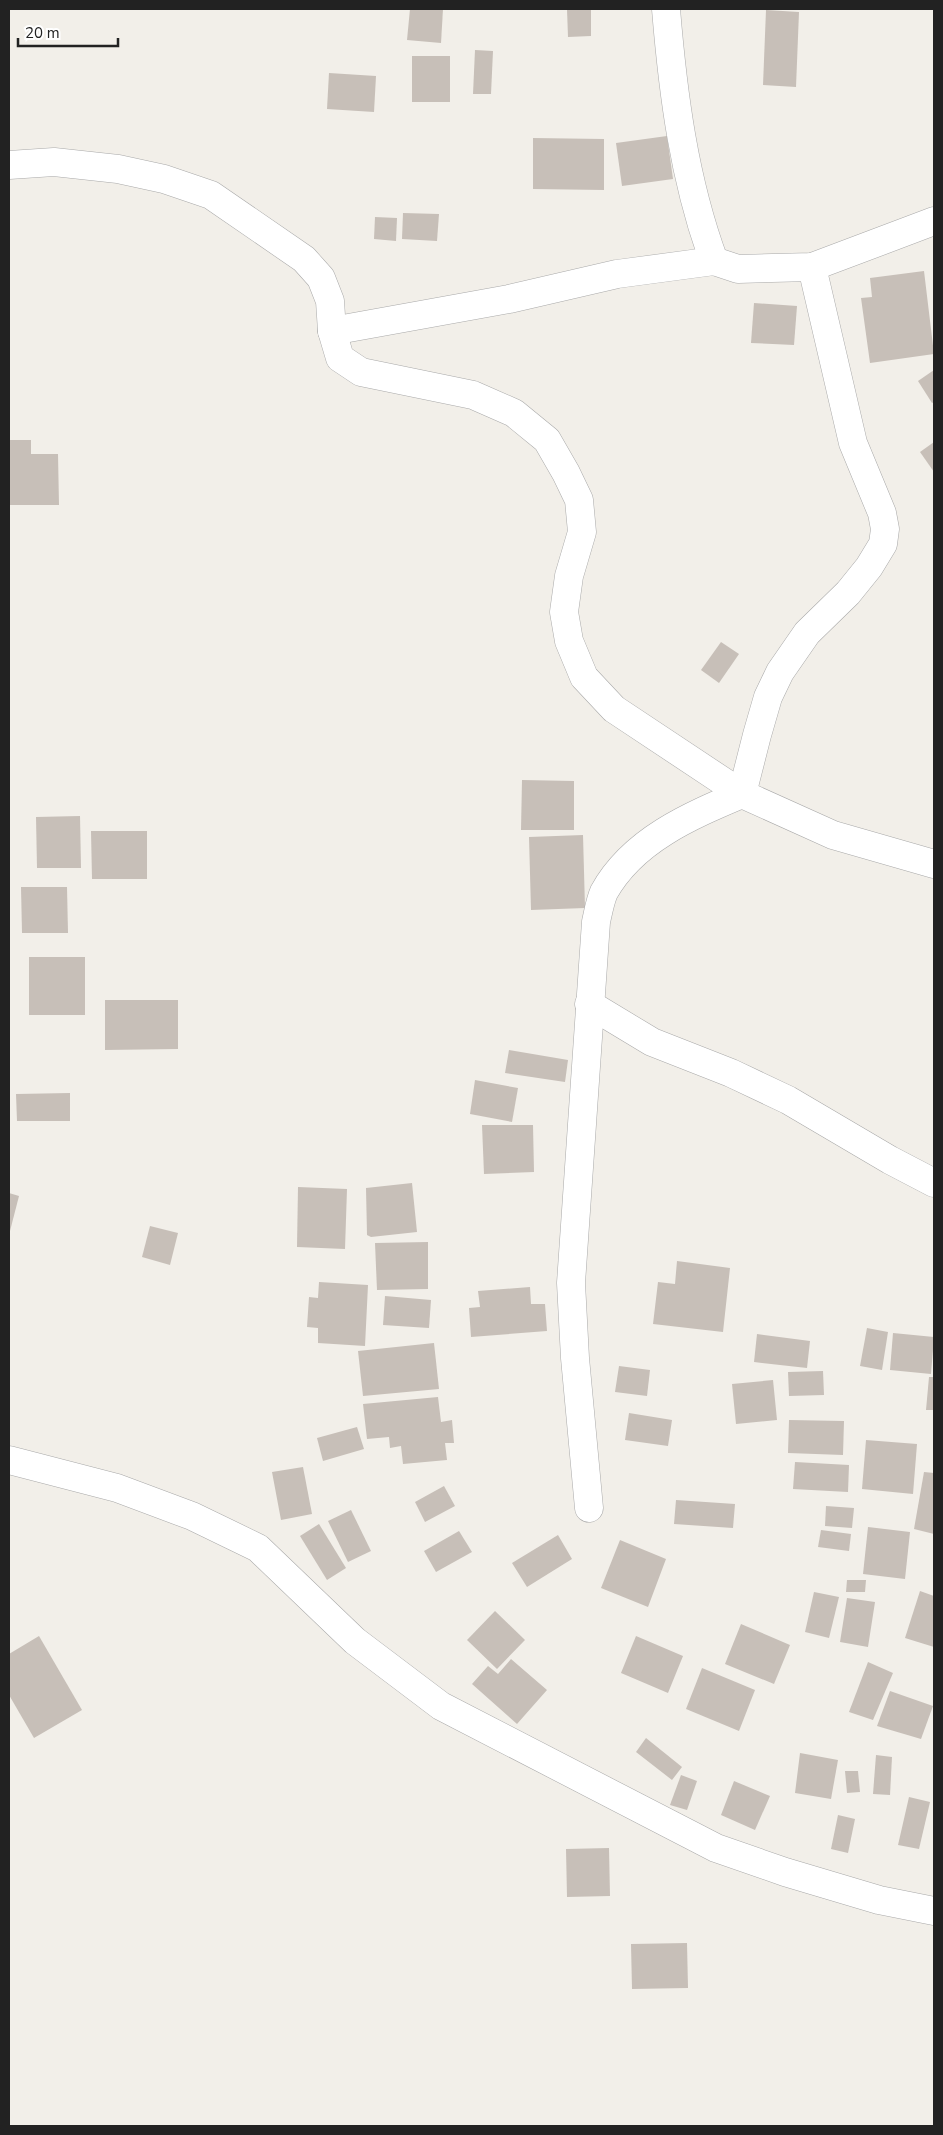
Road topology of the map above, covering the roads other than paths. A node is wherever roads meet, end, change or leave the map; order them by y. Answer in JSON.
{"nodes":[{"id":1,"x":666,"y":9,"type":"edge"},
{"id":2,"x":9,"y":165,"type":"edge"},
{"id":3,"x":934,"y":222,"type":"edge"},
{"id":4,"x":714,"y":261,"type":"junction"},
{"id":5,"x":812,"y":266,"type":"junction"},
{"id":6,"x":332,"y":331,"type":"junction"},
{"id":7,"x":742,"y":794,"type":"junction"},
{"id":8,"x":934,"y":864,"type":"edge"},
{"id":9,"x":589,"y":1004,"type":"junction"},
{"id":10,"x":934,"y":1183,"type":"edge"},
{"id":11,"x":9,"y":1460,"type":"edge"},
{"id":12,"x":589,"y":1508,"type":"dead end"},
{"id":13,"x":934,"y":1911,"type":"edge"}],
"edges":[{"from":1,"to":4,"type":"street"},
{"from":2,"to":6,"type":"street"},
{"from":3,"to":5,"type":"street"},
{"from":4,"to":5,"type":"street"},
{"from":4,"to":6,"type":"street"},
{"from":5,"to":7,"type":"street"},
{"from":6,"to":7,"type":"street"},
{"from":7,"to":8,"type":"street"},
{"from":7,"to":9,"type":"street"},
{"from":9,"to":10,"type":"street"},
{"from":9,"to":12,"type":"street"},
{"from":11,"to":13,"type":"street"}]}
